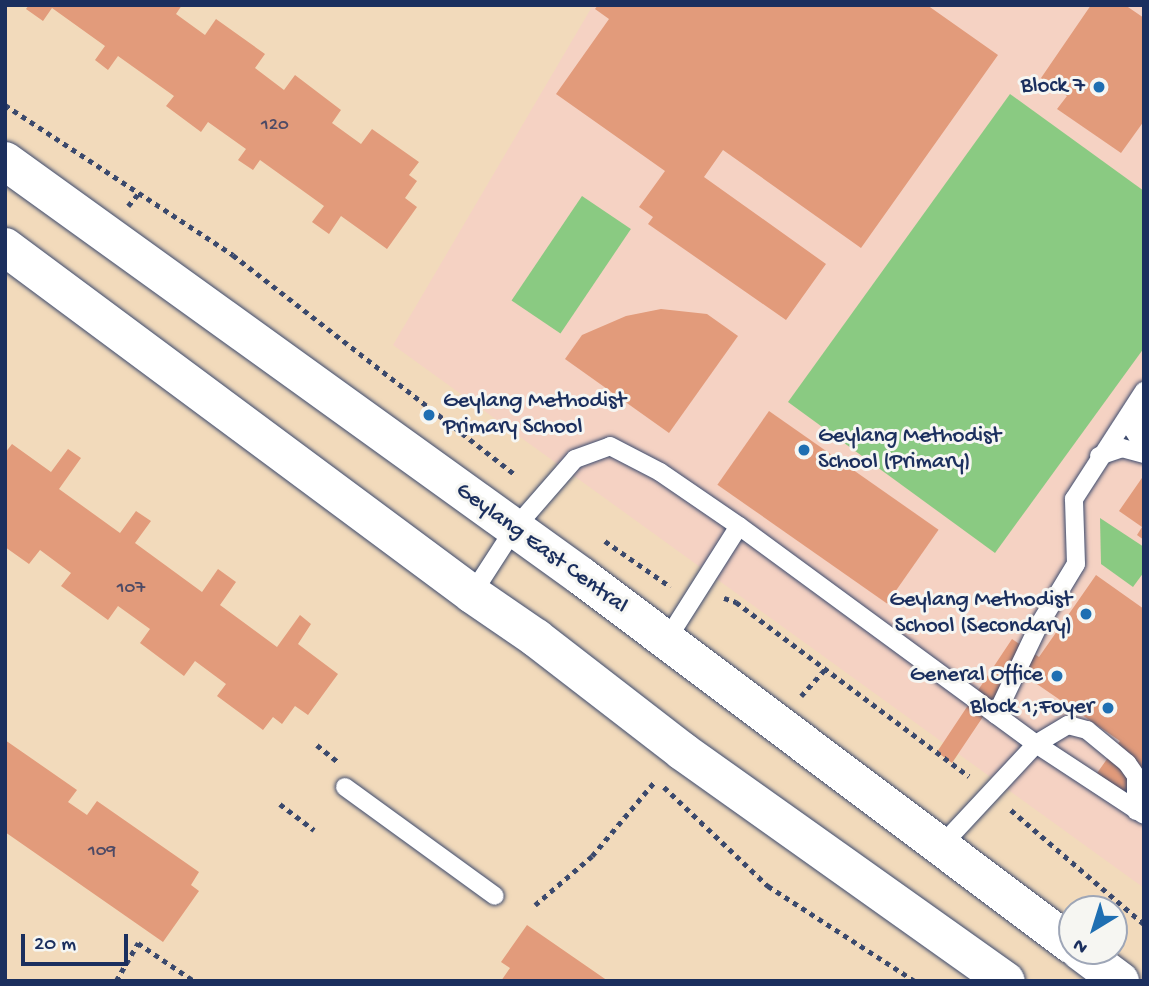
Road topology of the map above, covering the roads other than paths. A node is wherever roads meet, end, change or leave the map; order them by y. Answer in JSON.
{"nodes":[{"id":1,"x":5,"y":161,"type":"edge"},
{"id":2,"x":5,"y":247,"type":"edge"},
{"id":3,"x":1142,"y":395,"type":"edge"},
{"id":4,"x":1144,"y":447,"type":"edge"},
{"id":5,"x":1144,"y":454,"type":"edge"},
{"id":6,"x":1099,"y":456,"type":"junction"},
{"id":7,"x":740,"y":526,"type":"junction"},
{"id":8,"x":514,"y":529,"type":"junction"},
{"id":9,"x":472,"y":594,"type":"junction"},
{"id":10,"x":666,"y":641,"type":"junction"},
{"id":11,"x":996,"y":715,"type":"junction"},
{"id":12,"x":1036,"y":744,"type":"junction"},
{"id":13,"x":345,"y":787,"type":"dead end"},
{"id":14,"x":1140,"y":813,"type":"edge"},
{"id":15,"x":940,"y":847,"type":"junction"},
{"id":16,"x":495,"y":896,"type":"dead end"},
{"id":17,"x":1058,"y":935,"type":"edge"},
{"id":18,"x":1099,"y":965,"type":"edge"},
{"id":19,"x":1006,"y":981,"type":"edge"},
{"id":20,"x":1120,"y":981,"type":"edge"}],
"edges":[{"from":1,"to":8,"type":"main road","name":"Geylang East Central"},
{"from":2,"to":9,"type":"main road"},
{"from":3,"to":4,"type":"lane"},
{"from":3,"to":6,"type":"lane"},
{"from":5,"to":6,"type":"lane"},
{"from":6,"to":11,"type":"lane"},
{"from":7,"to":8,"type":"lane"},
{"from":7,"to":10,"type":"lane"},
{"from":7,"to":11,"type":"lane"},
{"from":8,"to":9,"type":"lane"},
{"from":8,"to":10,"type":"main road","name":"Geylang East Central"},
{"from":9,"to":19,"type":"main road"},
{"from":10,"to":15,"type":"main road","name":"Geylang East Central"},
{"from":11,"to":12,"type":"lane"},
{"from":12,"to":14,"type":"lane"},
{"from":12,"to":14,"type":"lane"},
{"from":12,"to":15,"type":"lane"},
{"from":13,"to":16,"type":"lane"},
{"from":15,"to":17,"type":"main road","name":"Geylang East Central"},
{"from":18,"to":20,"type":"main road"}]}
